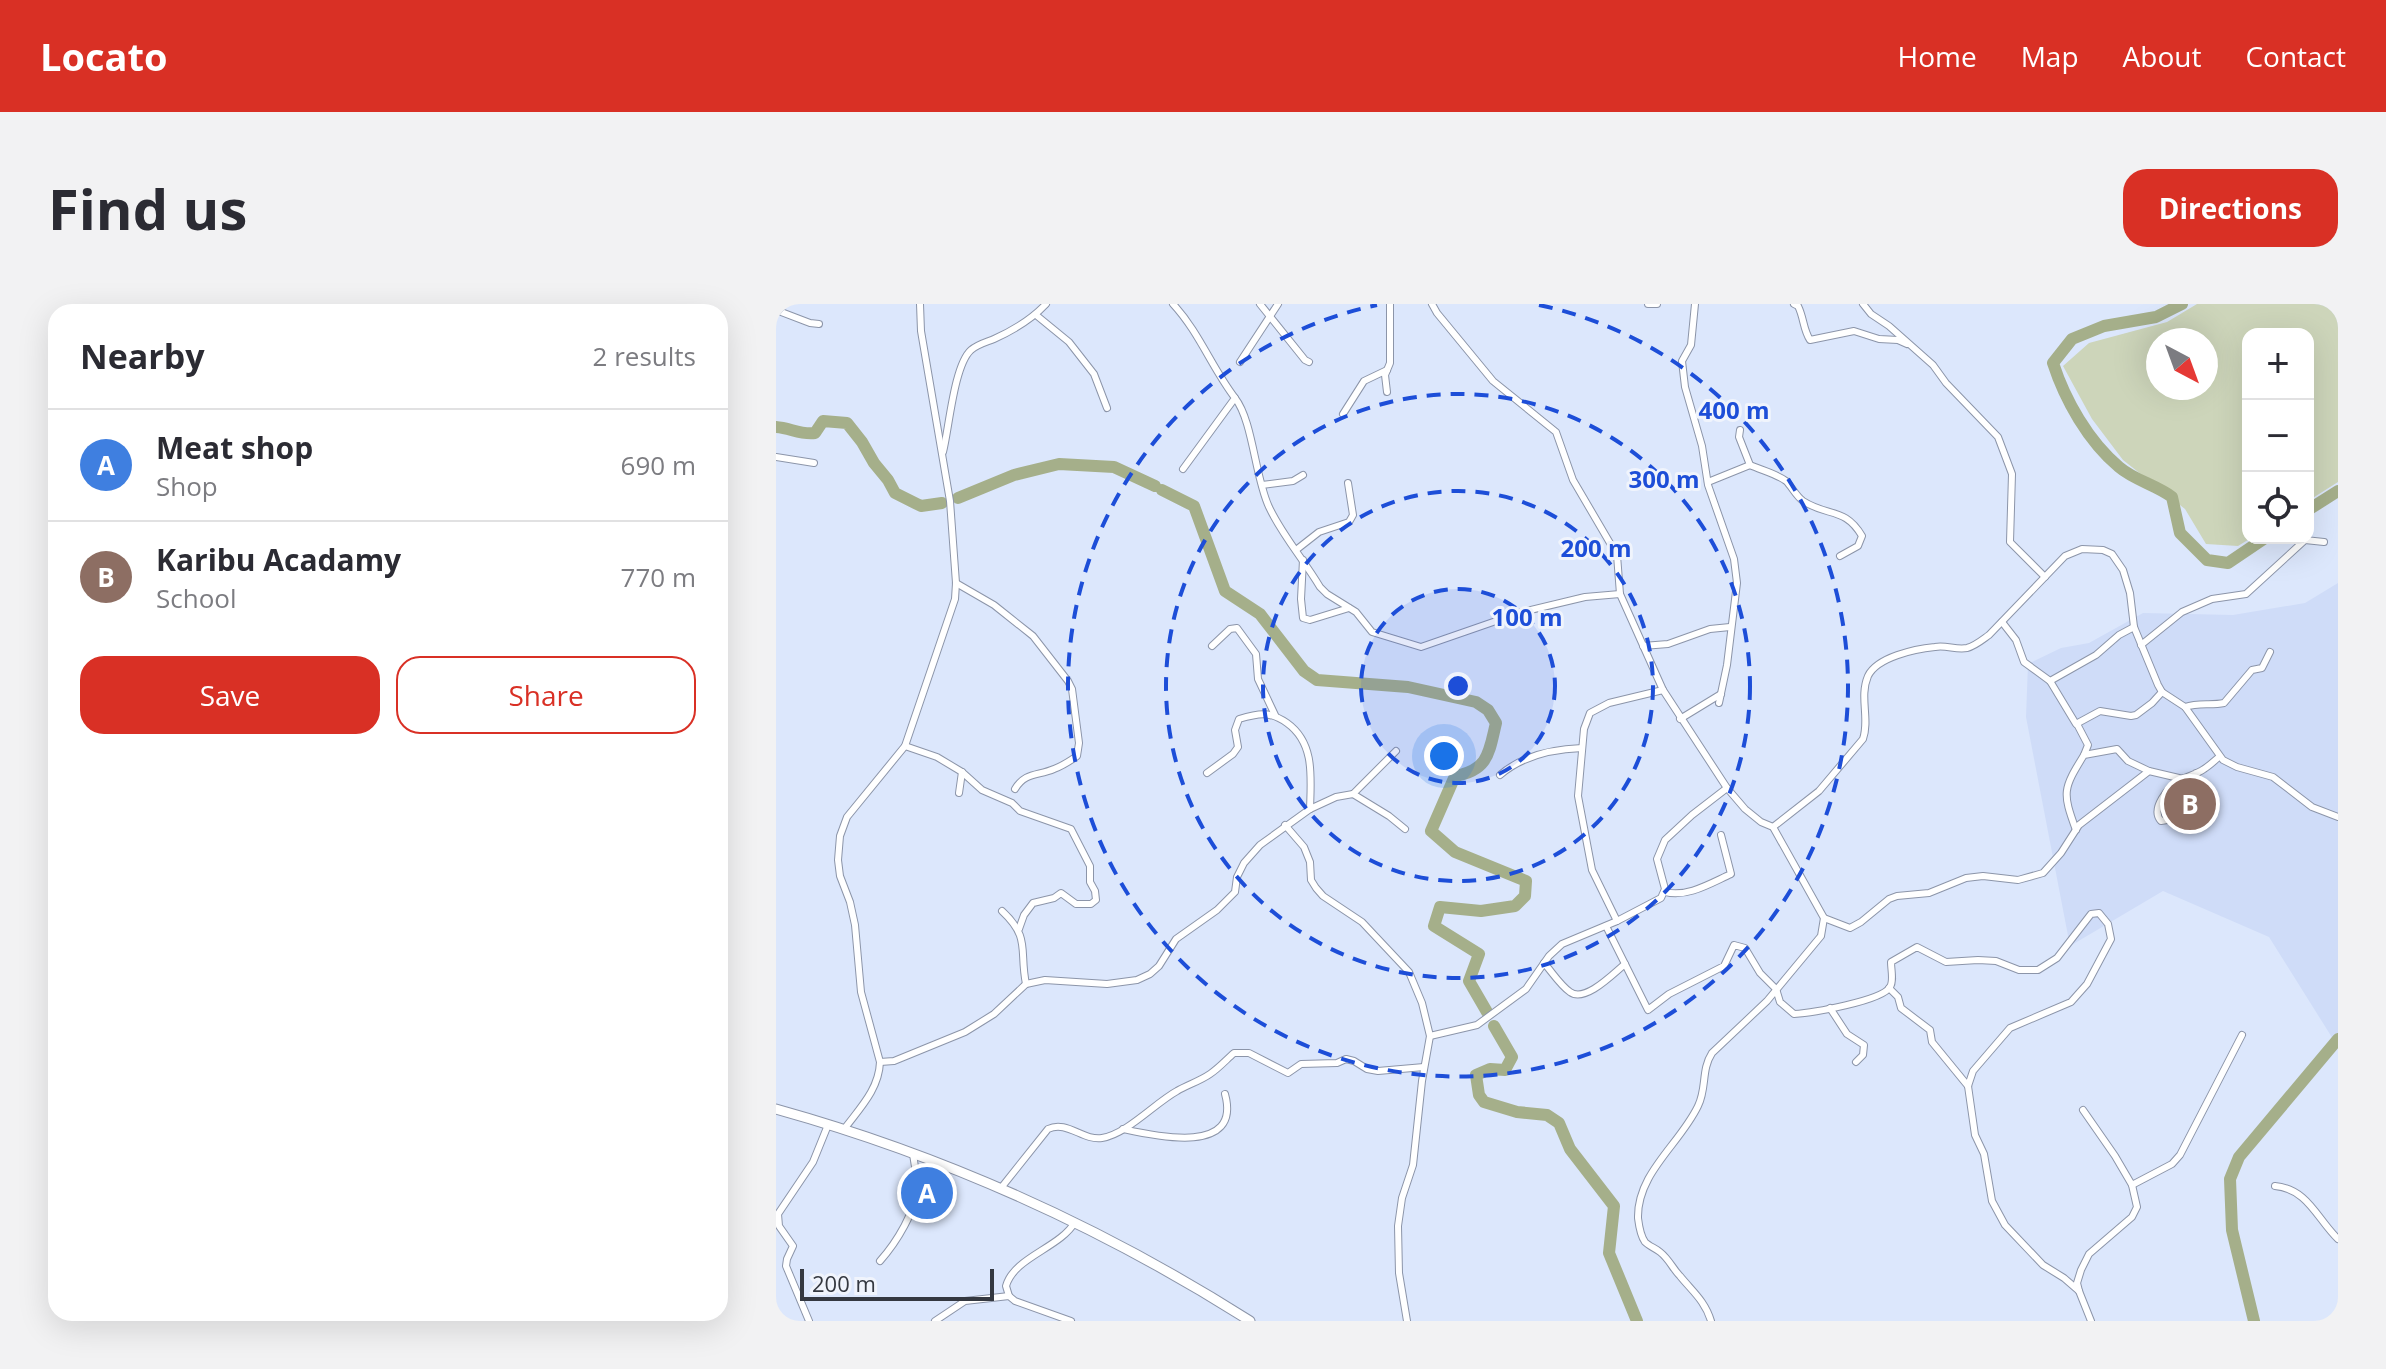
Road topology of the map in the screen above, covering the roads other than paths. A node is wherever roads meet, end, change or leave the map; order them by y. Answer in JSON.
{"nodes":[{"id":1,"x":920,"y":304,"type":"edge"},
{"id":2,"x":1046,"y":304,"type":"edge"},
{"id":3,"x":1173,"y":304,"type":"edge"},
{"id":4,"x":1260,"y":304,"type":"edge"},
{"id":5,"x":1278,"y":304,"type":"edge"},
{"id":6,"x":1390,"y":304,"type":"edge"},
{"id":7,"x":1432,"y":304,"type":"edge"},
{"id":8,"x":1648,"y":304,"type":"edge"},
{"id":9,"x":1657,"y":304,"type":"edge"},
{"id":10,"x":1695,"y":304,"type":"edge"},
{"id":11,"x":1794,"y":304,"type":"edge"},
{"id":12,"x":1863,"y":304,"type":"edge"},
{"id":13,"x":776,"y":310,"type":"edge"},
{"id":14,"x":1036,"y":315,"type":"junction"},
{"id":15,"x":1271,"y":315,"type":"junction"},
{"id":16,"x":819,"y":324,"type":"dead end"},
{"id":17,"x":1913,"y":347,"type":"junction"},
{"id":18,"x":1240,"y":362,"type":"dead end"},
{"id":19,"x":1309,"y":362,"type":"dead end"},
{"id":20,"x":1387,"y":370,"type":"junction"},
{"id":21,"x":1387,"y":392,"type":"dead end"},
{"id":22,"x":1235,"y":398,"type":"junction"},
{"id":23,"x":1107,"y":408,"type":"dead end"},
{"id":24,"x":1343,"y":414,"type":"dead end"},
{"id":25,"x":1740,"y":430,"type":"dead end"},
{"id":26,"x":942,"y":456,"type":"junction"},
{"id":27,"x":776,"y":457,"type":"edge"},
{"id":28,"x":814,"y":463,"type":"dead end"},
{"id":29,"x":1750,"y":465,"type":"junction"},
{"id":30,"x":1183,"y":469,"type":"dead end"},
{"id":31,"x":1303,"y":475,"type":"dead end"},
{"id":32,"x":1708,"y":482,"type":"junction"},
{"id":33,"x":1348,"y":483,"type":"dead end"},
{"id":34,"x":1262,"y":485,"type":"junction"},
{"id":35,"x":2324,"y":542,"type":"dead end"},
{"id":36,"x":1296,"y":550,"type":"junction"},
{"id":37,"x":1840,"y":556,"type":"dead end"},
{"id":38,"x":1303,"y":560,"type":"junction"},
{"id":39,"x":2045,"y":577,"type":"junction"},
{"id":40,"x":956,"y":583,"type":"junction"},
{"id":41,"x":1620,"y":594,"type":"junction"},
{"id":42,"x":1349,"y":608,"type":"junction"},
{"id":43,"x":2002,"y":622,"type":"junction"},
{"id":44,"x":1730,"y":627,"type":"junction"},
{"id":45,"x":2134,"y":627,"type":"junction"},
{"id":46,"x":2141,"y":645,"type":"junction"},
{"id":47,"x":1212,"y":646,"type":"dead end"},
{"id":48,"x":1643,"y":646,"type":"junction"},
{"id":49,"x":2270,"y":652,"type":"dead end"},
{"id":50,"x":2050,"y":681,"type":"junction"},
{"id":51,"x":1663,"y":690,"type":"junction"},
{"id":52,"x":2162,"y":692,"type":"junction"},
{"id":53,"x":1721,"y":694,"type":"junction"},
{"id":54,"x":1719,"y":703,"type":"dead end"},
{"id":55,"x":2185,"y":707,"type":"junction"},
{"id":56,"x":1275,"y":715,"type":"junction"},
{"id":57,"x":1680,"y":719,"type":"junction"},
{"id":58,"x":2077,"y":724,"type":"junction"},
{"id":59,"x":905,"y":746,"type":"junction"},
{"id":60,"x":1582,"y":748,"type":"junction"},
{"id":61,"x":1396,"y":751,"type":"dead end"},
{"id":62,"x":2084,"y":755,"type":"junction"},
{"id":63,"x":2219,"y":757,"type":"junction"},
{"id":64,"x":2149,"y":771,"type":"junction"},
{"id":65,"x":962,"y":772,"type":"junction"},
{"id":66,"x":1207,"y":773,"type":"dead end"},
{"id":67,"x":2196,"y":773,"type":"junction"},
{"id":68,"x":1500,"y":775,"type":"dead end"},
{"id":69,"x":2183,"y":779,"type":"junction"},
{"id":70,"x":1727,"y":788,"type":"junction"},
{"id":71,"x":1015,"y":789,"type":"dead end"},
{"id":72,"x":959,"y":793,"type":"dead end"},
{"id":73,"x":1353,"y":794,"type":"junction"},
{"id":74,"x":1310,"y":809,"type":"junction"},
{"id":75,"x":2338,"y":817,"type":"edge"},
{"id":76,"x":1285,"y":825,"type":"junction"},
{"id":77,"x":1773,"y":827,"type":"junction"},
{"id":78,"x":1405,"y":829,"type":"dead end"},
{"id":79,"x":2076,"y":830,"type":"junction"},
{"id":80,"x":1721,"y":835,"type":"dead end"},
{"id":81,"x":1665,"y":892,"type":"junction"},
{"id":82,"x":1002,"y":911,"type":"dead end"},
{"id":83,"x":1824,"y":918,"type":"junction"},
{"id":84,"x":1617,"y":921,"type":"junction"},
{"id":85,"x":1606,"y":926,"type":"junction"},
{"id":86,"x":1019,"y":929,"type":"junction"},
{"id":87,"x":1544,"y":963,"type":"junction"},
{"id":88,"x":1625,"y":964,"type":"junction"},
{"id":89,"x":1026,"y":984,"type":"junction"},
{"id":90,"x":1889,"y":988,"type":"junction"},
{"id":91,"x":1776,"y":989,"type":"junction"},
{"id":92,"x":1830,"y":1008,"type":"junction"},
{"id":93,"x":2242,"y":1035,"type":"dead end"},
{"id":94,"x":1430,"y":1036,"type":"junction"},
{"id":95,"x":880,"y":1062,"type":"junction"},
{"id":96,"x":1856,"y":1062,"type":"dead end"},
{"id":97,"x":1424,"y":1067,"type":"junction"},
{"id":98,"x":1968,"y":1086,"type":"junction"},
{"id":99,"x":1225,"y":1094,"type":"dead end"},
{"id":100,"x":2083,"y":1110,"type":"dead end"},
{"id":101,"x":777,"y":1111,"type":"edge"},
{"id":102,"x":828,"y":1125,"type":"junction"},
{"id":103,"x":845,"y":1128,"type":"junction"},
{"id":104,"x":1123,"y":1129,"type":"junction"},
{"id":105,"x":913,"y":1153,"type":"junction"},
{"id":106,"x":2132,"y":1185,"type":"junction"},
{"id":107,"x":2275,"y":1186,"type":"dead end"},
{"id":108,"x":1001,"y":1188,"type":"junction"},
{"id":109,"x":1075,"y":1222,"type":"junction"},
{"id":110,"x":2338,"y":1239,"type":"edge"},
{"id":111,"x":880,"y":1261,"type":"dead end"},
{"id":112,"x":2079,"y":1291,"type":"junction"},
{"id":113,"x":1009,"y":1296,"type":"junction"},
{"id":114,"x":809,"y":1321,"type":"edge"},
{"id":115,"x":935,"y":1321,"type":"edge"},
{"id":116,"x":1071,"y":1321,"type":"edge"},
{"id":117,"x":1250,"y":1321,"type":"edge"},
{"id":118,"x":1407,"y":1321,"type":"edge"},
{"id":119,"x":1711,"y":1321,"type":"edge"},
{"id":120,"x":2091,"y":1321,"type":"edge"}],
"edges":[{"from":1,"to":26,"type":"street"},
{"from":2,"to":14,"type":"street"},
{"from":3,"to":22,"type":"street"},
{"from":4,"to":15,"type":"street"},
{"from":5,"to":15,"type":"street"},
{"from":6,"to":20,"type":"street"},
{"from":7,"to":41,"type":"street"},
{"from":8,"to":9,"type":"street"},
{"from":10,"to":32,"type":"street"},
{"from":11,"to":17,"type":"street"},
{"from":12,"to":17,"type":"street"},
{"from":13,"to":16,"type":"street"},
{"from":14,"to":23,"type":"street"},
{"from":14,"to":26,"type":"street"},
{"from":15,"to":18,"type":"street"},
{"from":15,"to":19,"type":"street"},
{"from":17,"to":39,"type":"street"},
{"from":20,"to":21,"type":"street"},
{"from":20,"to":24,"type":"street"},
{"from":22,"to":30,"type":"street"},
{"from":22,"to":34,"type":"street"},
{"from":25,"to":29,"type":"street"},
{"from":26,"to":40,"type":"street"},
{"from":27,"to":28,"type":"street"},
{"from":29,"to":32,"type":"street"},
{"from":29,"to":37,"type":"street"},
{"from":31,"to":34,"type":"street"},
{"from":32,"to":44,"type":"street"},
{"from":33,"to":36,"type":"street"},
{"from":34,"to":36,"type":"street"},
{"from":35,"to":46,"type":"street"},
{"from":36,"to":38,"type":"street"},
{"from":38,"to":42,"type":"street"},
{"from":38,"to":42,"type":"street"},
{"from":39,"to":43,"type":"street"},
{"from":39,"to":45,"type":"street"},
{"from":40,"to":59,"type":"street"},
{"from":40,"to":71,"type":"street"},
{"from":41,"to":42,"type":"street"},
{"from":41,"to":48,"type":"street"},
{"from":43,"to":50,"type":"street"},
{"from":43,"to":77,"type":"street"},
{"from":44,"to":48,"type":"street"},
{"from":44,"to":53,"type":"street"},
{"from":45,"to":46,"type":"street"},
{"from":45,"to":50,"type":"street"},
{"from":46,"to":52,"type":"street"},
{"from":47,"to":56,"type":"street"},
{"from":48,"to":51,"type":"street"},
{"from":49,"to":55,"type":"street"},
{"from":50,"to":58,"type":"street"},
{"from":51,"to":57,"type":"street"},
{"from":51,"to":60,"type":"street"},
{"from":52,"to":55,"type":"street"},
{"from":52,"to":58,"type":"street"},
{"from":53,"to":54,"type":"street"},
{"from":53,"to":57,"type":"street"},
{"from":55,"to":63,"type":"street"},
{"from":56,"to":66,"type":"street"},
{"from":56,"to":74,"type":"street"},
{"from":57,"to":70,"type":"street"},
{"from":58,"to":62,"type":"street"},
{"from":59,"to":65,"type":"street"},
{"from":59,"to":95,"type":"street"},
{"from":60,"to":68,"type":"street"},
{"from":60,"to":84,"type":"street"},
{"from":61,"to":73,"type":"street"},
{"from":62,"to":64,"type":"street"},
{"from":62,"to":79,"type":"street"},
{"from":63,"to":67,"type":"street"},
{"from":63,"to":75,"type":"street"},
{"from":64,"to":69,"type":"street"},
{"from":64,"to":79,"type":"street"},
{"from":65,"to":72,"type":"street"},
{"from":65,"to":86,"type":"street"},
{"from":67,"to":69,"type":"street"},
{"from":67,"to":69,"type":"street"},
{"from":70,"to":77,"type":"street"},
{"from":70,"to":81,"type":"street"},
{"from":73,"to":74,"type":"street"},
{"from":73,"to":78,"type":"street"},
{"from":74,"to":76,"type":"street"},
{"from":76,"to":89,"type":"street"},
{"from":76,"to":94,"type":"street"},
{"from":77,"to":83,"type":"street"},
{"from":79,"to":83,"type":"street"},
{"from":80,"to":81,"type":"street"},
{"from":81,"to":84,"type":"street"},
{"from":82,"to":86,"type":"street"},
{"from":83,"to":91,"type":"street"},
{"from":84,"to":85,"type":"street"},
{"from":85,"to":87,"type":"street"},
{"from":85,"to":88,"type":"street"},
{"from":86,"to":89,"type":"street"},
{"from":87,"to":88,"type":"street"},
{"from":87,"to":94,"type":"street"},
{"from":88,"to":91,"type":"street"},
{"from":89,"to":95,"type":"street"},
{"from":90,"to":92,"type":"street"},
{"from":90,"to":98,"type":"street"},
{"from":90,"to":98,"type":"street"},
{"from":91,"to":92,"type":"street"},
{"from":91,"to":119,"type":"street"},
{"from":92,"to":96,"type":"street"},
{"from":93,"to":106,"type":"street"},
{"from":94,"to":97,"type":"street"},
{"from":95,"to":103,"type":"street"},
{"from":97,"to":104,"type":"street"},
{"from":97,"to":118,"type":"street"},
{"from":98,"to":112,"type":"street"},
{"from":99,"to":104,"type":"street"},
{"from":100,"to":106,"type":"street"},
{"from":101,"to":102,"type":"main road"},
{"from":102,"to":103,"type":"main road"},
{"from":102,"to":114,"type":"street"},
{"from":103,"to":105,"type":"main road"},
{"from":104,"to":108,"type":"street"},
{"from":105,"to":108,"type":"main road"},
{"from":105,"to":111,"type":"street"},
{"from":106,"to":112,"type":"street"},
{"from":107,"to":110,"type":"street"},
{"from":108,"to":109,"type":"main road"},
{"from":109,"to":113,"type":"street"},
{"from":109,"to":117,"type":"main road"},
{"from":112,"to":120,"type":"street"},
{"from":113,"to":115,"type":"street"},
{"from":113,"to":116,"type":"street"}]}
